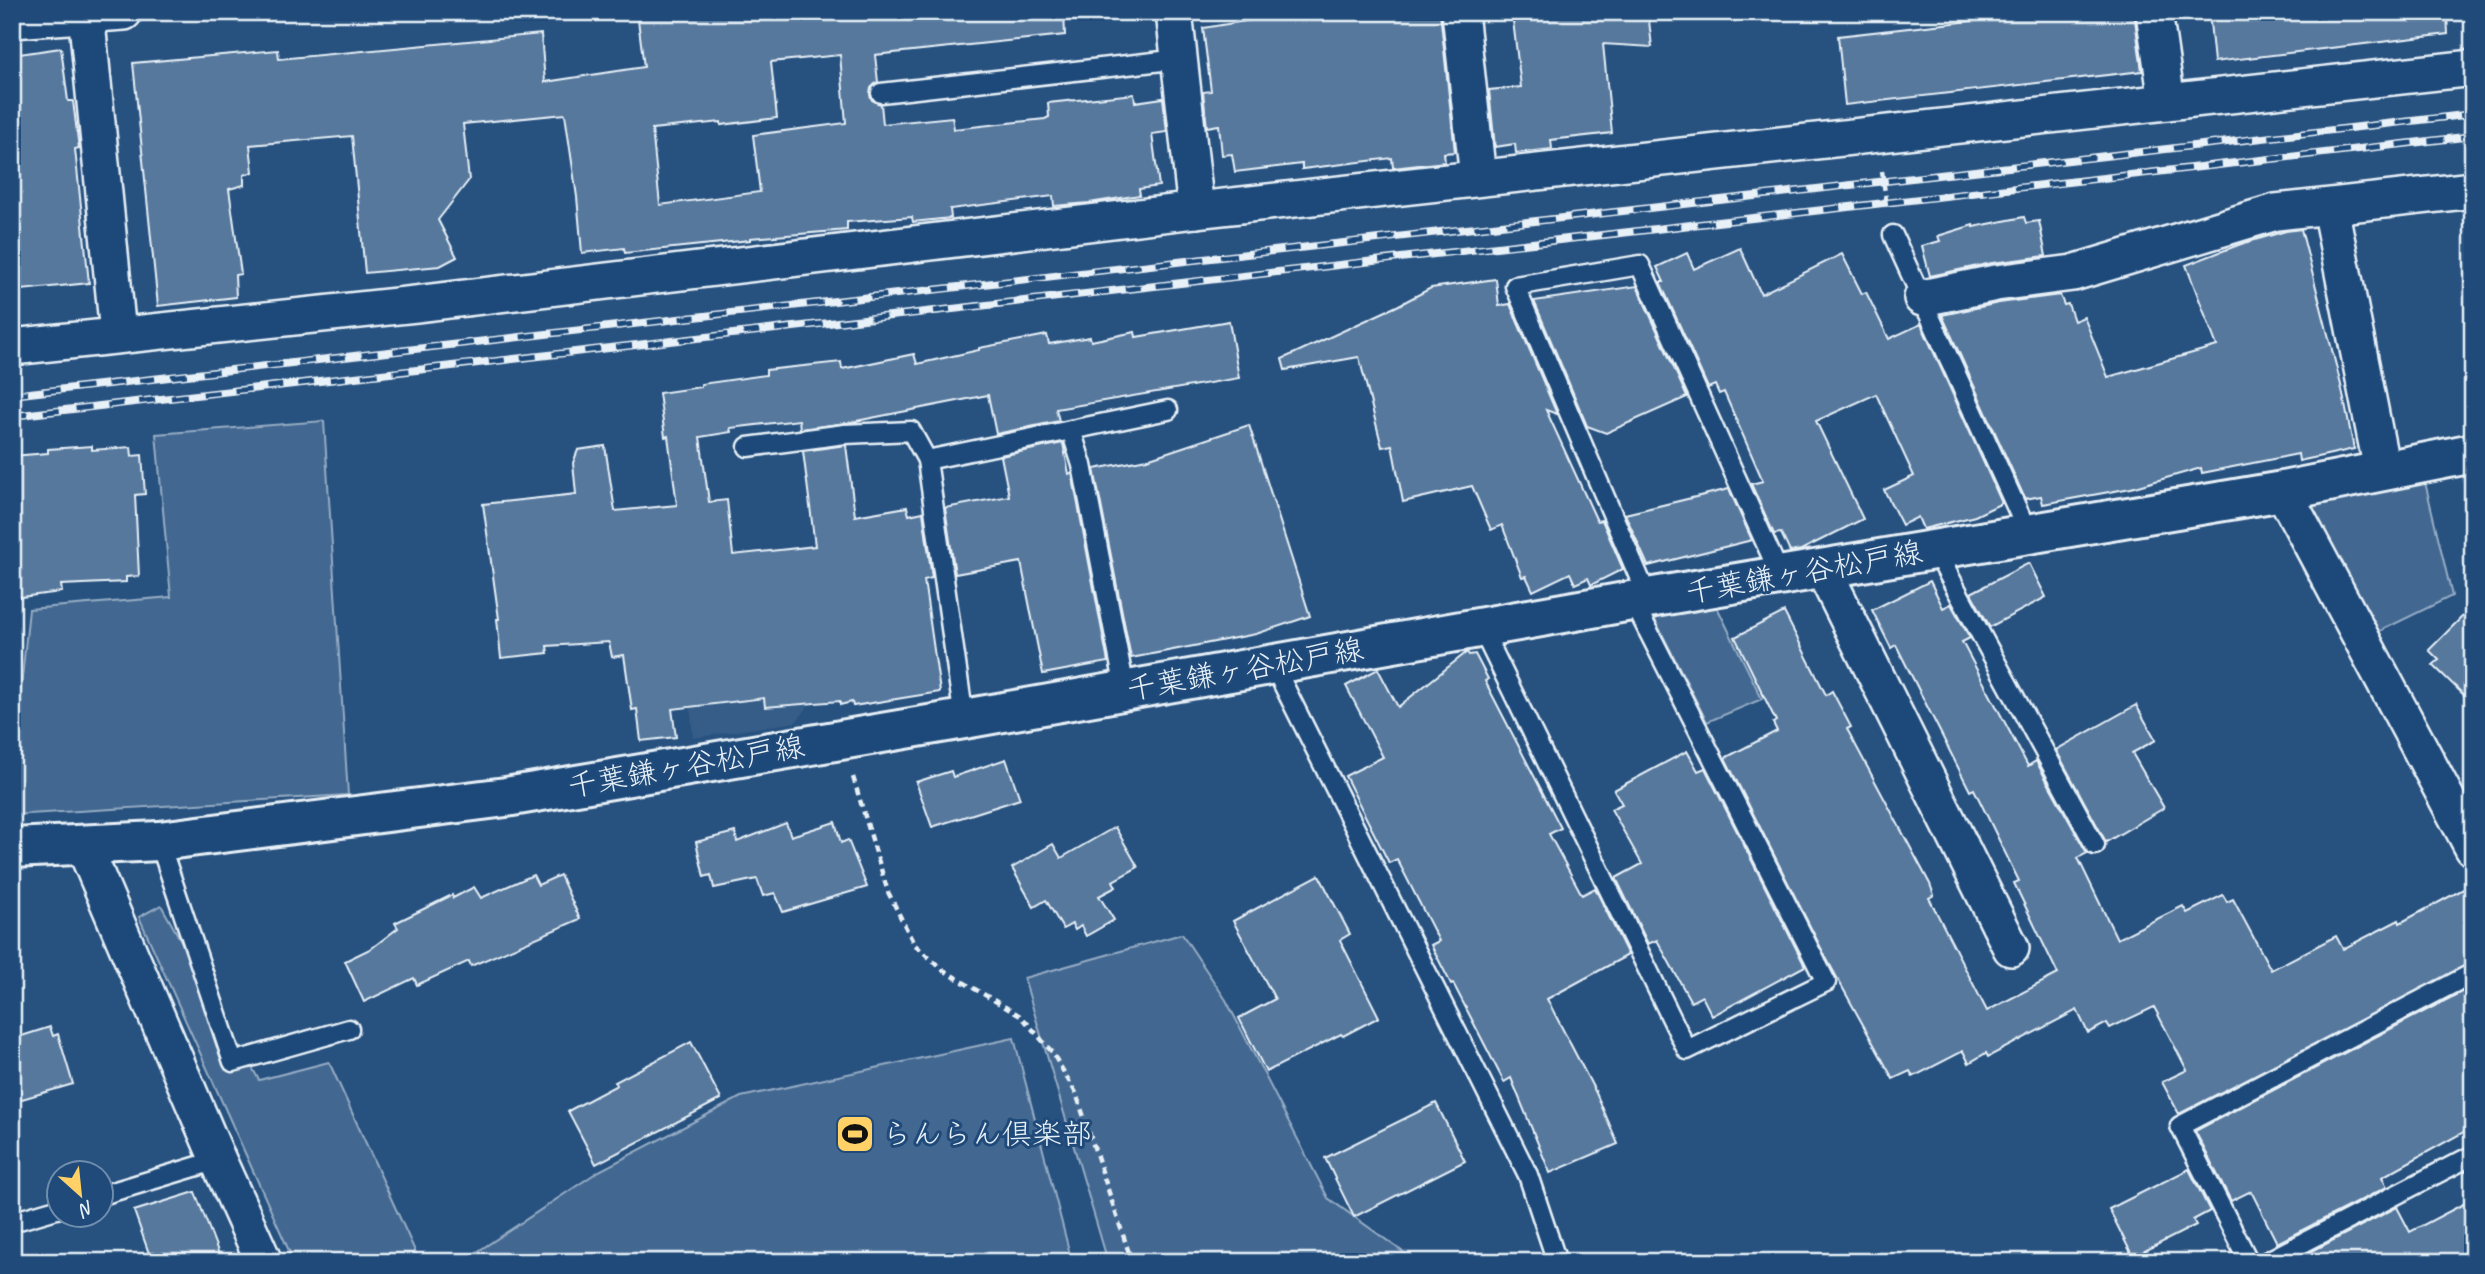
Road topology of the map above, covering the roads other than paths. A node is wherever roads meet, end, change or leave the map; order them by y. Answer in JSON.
{"nodes":[{"id":1,"x":124,"y":12,"type":"edge"},
{"id":2,"x":1174,"y":12,"type":"edge"},
{"id":3,"x":1460,"y":12,"type":"edge"},
{"id":4,"x":2154,"y":12,"type":"edge"},
{"id":5,"x":87,"y":14,"type":"edge"},
{"id":6,"x":12,"y":20,"type":"edge"},
{"id":7,"x":1180,"y":59,"type":"junction"},
{"id":8,"x":2473,"y":68,"type":"edge"},
{"id":9,"x":881,"y":93,"type":"dead end"},
{"id":10,"x":2167,"y":102,"type":"junction"},
{"id":11,"x":1478,"y":178,"type":"junction"},
{"id":12,"x":2473,"y":190,"type":"edge"},
{"id":13,"x":2330,"y":207,"type":"junction"},
{"id":14,"x":1196,"y":210,"type":"junction"},
{"id":15,"x":1893,"y":236,"type":"dead end"},
{"id":16,"x":1922,"y":298,"type":"junction"},
{"id":17,"x":118,"y":334,"type":"junction"},
{"id":18,"x":12,"y":347,"type":"edge"},
{"id":19,"x":1168,"y":410,"type":"dead end"},
{"id":20,"x":1070,"y":430,"type":"junction"},
{"id":21,"x":748,"y":447,"type":"dead end"},
{"id":22,"x":2473,"y":453,"type":"edge"},
{"id":23,"x":927,"y":460,"type":"junction"},
{"id":24,"x":2382,"y":470,"type":"junction"},
{"id":25,"x":2283,"y":491,"type":"junction"},
{"id":26,"x":2029,"y":535,"type":"junction"},
{"id":27,"x":1935,"y":550,"type":"junction"},
{"id":28,"x":1823,"y":569,"type":"junction"},
{"id":29,"x":1781,"y":576,"type":"junction"},
{"id":30,"x":1640,"y":600,"type":"junction"},
{"id":31,"x":1482,"y":629,"type":"junction"},
{"id":32,"x":1273,"y":664,"type":"junction"},
{"id":33,"x":1125,"y":689,"type":"junction"},
{"id":34,"x":964,"y":719,"type":"junction"},
{"id":35,"x":159,"y":842,"type":"junction"},
{"id":36,"x":2095,"y":845,"type":"dead end"},
{"id":37,"x":84,"y":846,"type":"junction"},
{"id":38,"x":12,"y":848,"type":"edge"},
{"id":39,"x":2473,"y":848,"type":"edge"},
{"id":40,"x":2011,"y":948,"type":"dead end"},
{"id":41,"x":2473,"y":972,"type":"edge"},
{"id":42,"x":349,"y":1029,"type":"dead end"},
{"id":43,"x":2473,"y":1155,"type":"edge"},
{"id":44,"x":218,"y":1160,"type":"junction"},
{"id":45,"x":116,"y":1191,"type":"edge"},
{"id":46,"x":46,"y":1212,"type":"edge"},
{"id":47,"x":12,"y":1222,"type":"edge"},
{"id":48,"x":264,"y":1262,"type":"edge"},
{"id":49,"x":1557,"y":1262,"type":"edge"},
{"id":50,"x":2249,"y":1262,"type":"edge"},
{"id":51,"x":2266,"y":1262,"type":"edge"}],
"edges":[{"from":1,"to":5,"type":"street"},
{"from":2,"to":7,"type":"street"},
{"from":3,"to":11,"type":"street"},
{"from":4,"to":10,"type":"street"},
{"from":5,"to":6,"type":"street"},
{"from":5,"to":17,"type":"street"},
{"from":7,"to":9,"type":"lane"},
{"from":7,"to":14,"type":"street"},
{"from":8,"to":10,"type":"street"},
{"from":10,"to":11,"type":"street"},
{"from":11,"to":14,"type":"street"},
{"from":12,"to":13,"type":"street"},
{"from":13,"to":16,"type":"street"},
{"from":13,"to":24,"type":"street"},
{"from":14,"to":17,"type":"street"},
{"from":15,"to":16,"type":"lane"},
{"from":16,"to":26,"type":"lane"},
{"from":17,"to":18,"type":"street"},
{"from":19,"to":20,"type":"lane"},
{"from":20,"to":23,"type":"lane"},
{"from":20,"to":33,"type":"lane"},
{"from":21,"to":23,"type":"lane"},
{"from":22,"to":24,"type":"main road","name":"千葉鎌ヶ谷松戸線"},
{"from":23,"to":34,"type":"lane"},
{"from":24,"to":25,"type":"main road","name":"千葉鎌ヶ谷松戸線"},
{"from":25,"to":26,"type":"main road","name":"千葉鎌ヶ谷松戸線"},
{"from":25,"to":39,"type":"street"},
{"from":26,"to":27,"type":"main road","name":"千葉鎌ヶ谷松戸線"},
{"from":27,"to":28,"type":"main road","name":"千葉鎌ヶ谷松戸線"},
{"from":27,"to":36,"type":"lane"},
{"from":28,"to":29,"type":"main road","name":"千葉鎌ヶ谷松戸線"},
{"from":28,"to":40,"type":"street"},
{"from":29,"to":30,"type":"main road","name":"千葉鎌ヶ谷松戸線"},
{"from":29,"to":30,"type":"lane"},
{"from":30,"to":31,"type":"main road","name":"千葉鎌ヶ谷松戸線"},
{"from":30,"to":31,"type":"lane"},
{"from":31,"to":32,"type":"main road","name":"千葉鎌ヶ谷松戸線"},
{"from":32,"to":33,"type":"main road","name":"千葉鎌ヶ谷松戸線"},
{"from":32,"to":49,"type":"lane"},
{"from":33,"to":34,"type":"main road","name":"千葉鎌ヶ谷松戸線"},
{"from":34,"to":35,"type":"main road","name":"千葉鎌ヶ谷松戸線"},
{"from":35,"to":37,"type":"main road","name":"千葉鎌ヶ谷松戸線"},
{"from":35,"to":42,"type":"lane"},
{"from":37,"to":38,"type":"main road","name":"千葉鎌ヶ谷松戸線"},
{"from":37,"to":44,"type":"street"},
{"from":41,"to":50,"type":"lane"},
{"from":43,"to":51,"type":"lane"},
{"from":44,"to":45,"type":"lane"},
{"from":44,"to":48,"type":"street"},
{"from":46,"to":47,"type":"lane"}]}
